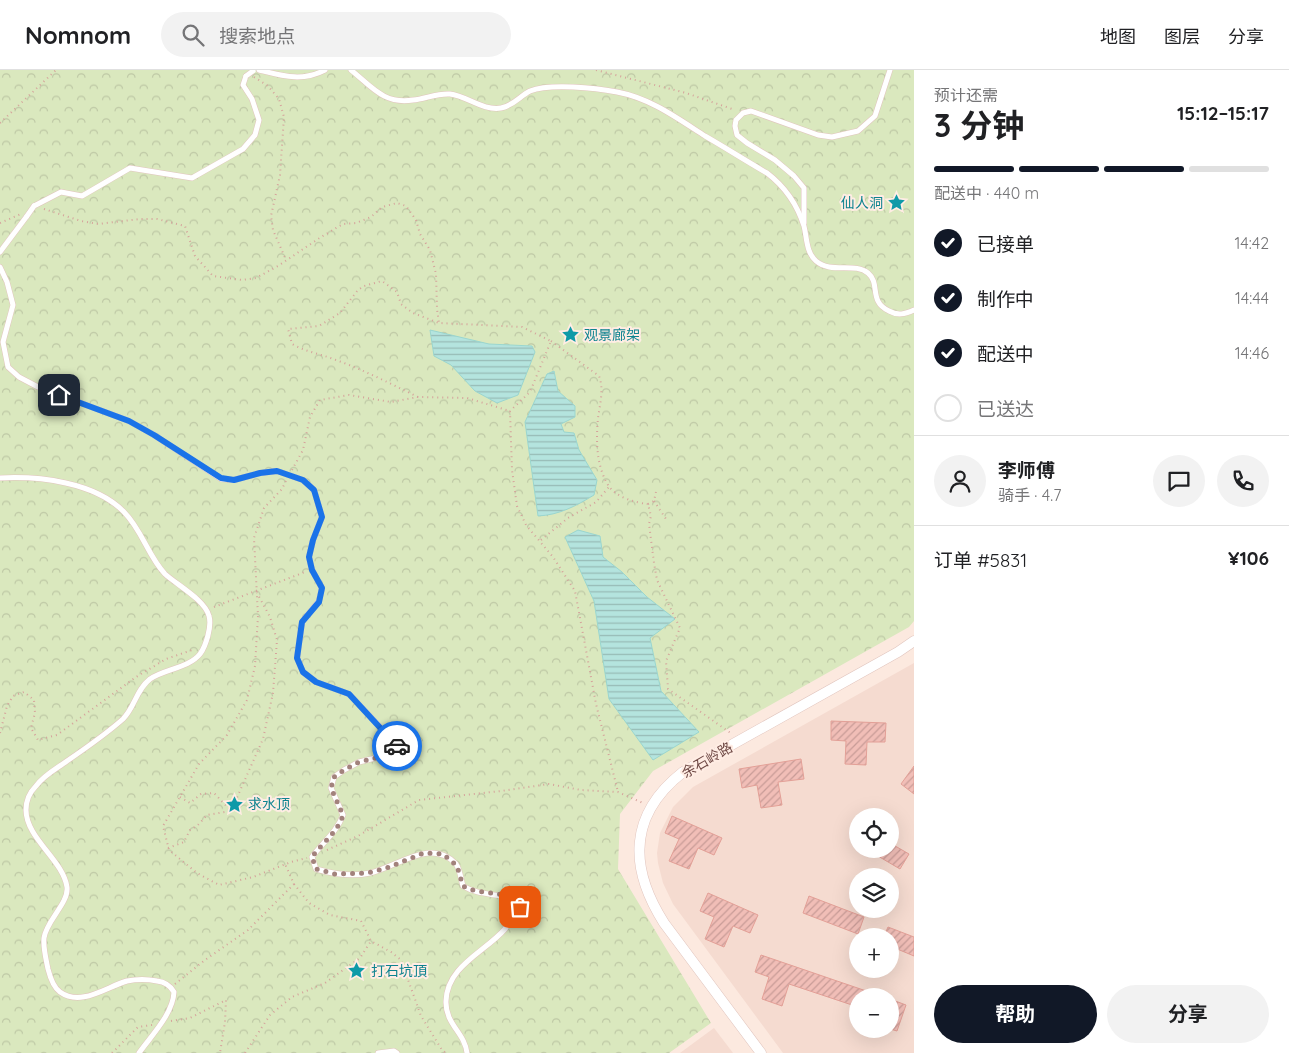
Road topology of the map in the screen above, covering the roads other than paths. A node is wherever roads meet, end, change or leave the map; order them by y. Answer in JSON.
{"nodes":[{"id":1,"x":326,"y":70,"type":"edge"},
{"id":2,"x":350,"y":70,"type":"edge"},
{"id":3,"x":890,"y":70,"type":"edge"},
{"id":4,"x":255,"y":72,"type":"edge"},
{"id":5,"x":804,"y":225,"type":"junction"},
{"id":6,"x":0,"y":252,"type":"edge"},
{"id":7,"x":0,"y":267,"type":"edge"},
{"id":8,"x":914,"y":310,"type":"edge"},
{"id":9,"x":1,"y":342,"type":"edge"},
{"id":10,"x":0,"y":478,"type":"edge"},
{"id":11,"x":914,"y":641,"type":"edge"},
{"id":12,"x":139,"y":1053,"type":"edge"},
{"id":13,"x":378,"y":1053,"type":"edge"},
{"id":14,"x":398,"y":1053,"type":"edge"},
{"id":15,"x":467,"y":1053,"type":"edge"},
{"id":16,"x":761,"y":1053,"type":"edge"}],
"edges":[{"from":1,"to":4,"type":"lane"},
{"from":2,"to":5,"type":"lane"},
{"from":3,"to":5,"type":"lane"},
{"from":4,"to":6,"type":"lane","bridge":true},
{"from":5,"to":8,"type":"lane"},
{"from":7,"to":9,"type":"lane"},
{"from":9,"to":15,"type":"lane"},
{"from":10,"to":12,"type":"lane"},
{"from":11,"to":16,"type":"street","name":"余石岭路"},
{"from":13,"to":14,"type":"lane"}]}
